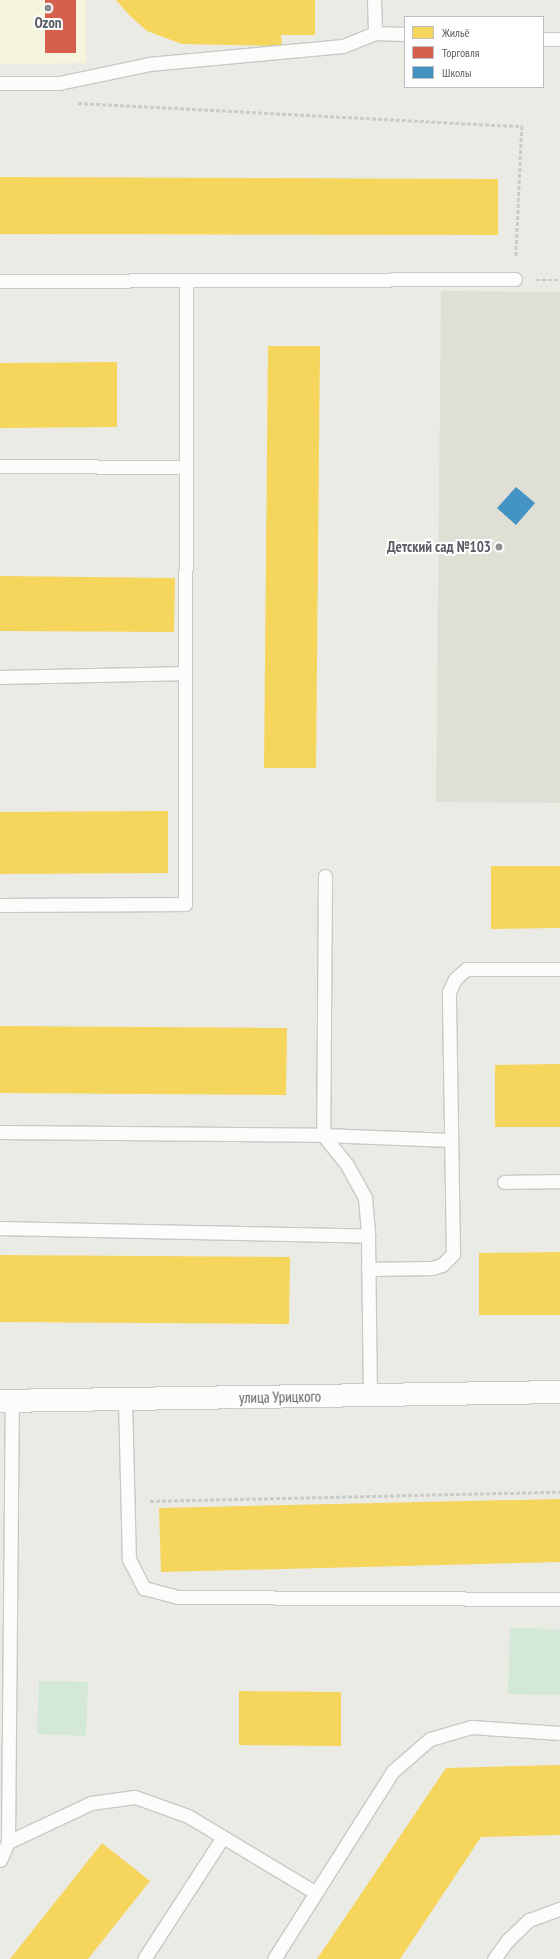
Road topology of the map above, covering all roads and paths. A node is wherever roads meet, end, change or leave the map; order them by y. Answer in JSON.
{"nodes":[{"id":1,"x":374,"y":0,"type":"edge"},
{"id":2,"x":375,"y":32,"type":"junction"},
{"id":3,"x":404,"y":34,"type":"edge"},
{"id":4,"x":544,"y":38,"type":"edge"},
{"id":5,"x":560,"y":39,"type":"edge"},
{"id":6,"x":0,"y":83,"type":"edge"},
{"id":7,"x":77,"y":103,"type":"dead end"},
{"id":8,"x":515,"y":279,"type":"junction"},
{"id":9,"x":560,"y":280,"type":"edge"},
{"id":10,"x":0,"y":281,"type":"edge"},
{"id":11,"x":186,"y":281,"type":"junction"},
{"id":12,"x":0,"y":466,"type":"edge"},
{"id":13,"x":186,"y":467,"type":"junction"},
{"id":14,"x":185,"y":673,"type":"junction"},
{"id":15,"x":0,"y":677,"type":"edge"},
{"id":16,"x":325,"y":876,"type":"dead end"},
{"id":17,"x":0,"y":905,"type":"edge"},
{"id":18,"x":560,"y":969,"type":"edge"},
{"id":19,"x":0,"y":1132,"type":"edge"},
{"id":20,"x":323,"y":1135,"type":"junction"},
{"id":21,"x":451,"y":1140,"type":"junction"},
{"id":22,"x":560,"y":1181,"type":"edge"},
{"id":23,"x":504,"y":1182,"type":"dead end"},
{"id":24,"x":0,"y":1228,"type":"edge"},
{"id":25,"x":368,"y":1236,"type":"junction"},
{"id":26,"x":368,"y":1268,"type":"junction"},
{"id":27,"x":560,"y":1392,"type":"edge"},
{"id":28,"x":370,"y":1395,"type":"junction"},
{"id":29,"x":125,"y":1399,"type":"junction"},
{"id":30,"x":6,"y":1401,"type":"edge"},
{"id":31,"x":560,"y":1492,"type":"edge"},
{"id":32,"x":126,"y":1502,"type":"junction"},
{"id":33,"x":560,"y":1599,"type":"edge"},
{"id":34,"x":560,"y":1733,"type":"edge"},
{"id":35,"x":223,"y":1837,"type":"junction"},
{"id":36,"x":8,"y":1842,"type":"junction"},
{"id":37,"x":0,"y":1860,"type":"edge"},
{"id":38,"x":316,"y":1893,"type":"junction"},
{"id":39,"x":560,"y":1909,"type":"edge"},
{"id":40,"x":144,"y":1959,"type":"edge"},
{"id":41,"x":274,"y":1959,"type":"edge"},
{"id":42,"x":494,"y":1959,"type":"edge"}],
"edges":[{"from":1,"to":2,"type":"lane"},
{"from":2,"to":3,"type":"lane"},
{"from":2,"to":6,"type":"lane"},
{"from":4,"to":5,"type":"lane"},
{"from":7,"to":8,"type":"path"},
{"from":8,"to":9,"type":"path"},
{"from":8,"to":11,"type":"lane"},
{"from":10,"to":11,"type":"lane"},
{"from":11,"to":13,"type":"lane"},
{"from":12,"to":13,"type":"lane"},
{"from":13,"to":14,"type":"lane"},
{"from":14,"to":15,"type":"lane"},
{"from":14,"to":17,"type":"lane"},
{"from":16,"to":20,"type":"lane"},
{"from":18,"to":21,"type":"lane"},
{"from":19,"to":20,"type":"lane"},
{"from":20,"to":21,"type":"lane"},
{"from":20,"to":25,"type":"lane"},
{"from":21,"to":26,"type":"lane"},
{"from":22,"to":23,"type":"lane"},
{"from":24,"to":25,"type":"lane"},
{"from":25,"to":26,"type":"lane"},
{"from":26,"to":28,"type":"lane"},
{"from":27,"to":28,"type":"street","name":"улица Урицкого"},
{"from":28,"to":29,"type":"street","name":"улица Урицкого"},
{"from":29,"to":30,"type":"street","name":"улица Урицкого"},
{"from":29,"to":32,"type":"lane"},
{"from":30,"to":36,"type":"lane"},
{"from":31,"to":32,"type":"path"},
{"from":32,"to":33,"type":"lane"},
{"from":34,"to":38,"type":"lane"},
{"from":35,"to":36,"type":"lane"},
{"from":35,"to":38,"type":"lane"},
{"from":35,"to":40,"type":"lane"},
{"from":36,"to":37,"type":"lane"},
{"from":38,"to":41,"type":"lane"},
{"from":39,"to":42,"type":"lane"}]}
